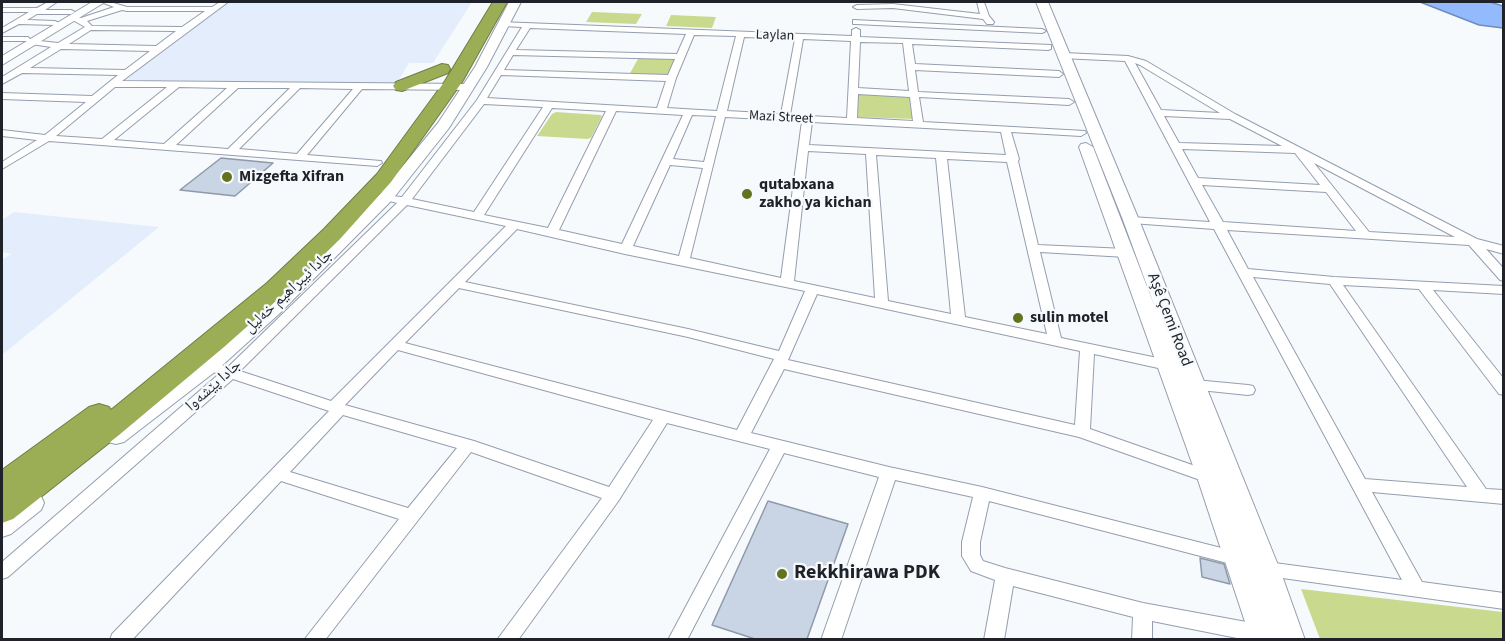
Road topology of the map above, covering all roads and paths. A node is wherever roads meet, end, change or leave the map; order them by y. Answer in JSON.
{"nodes":[{"id":1,"x":53,"y":2,"type":"edge"},
{"id":2,"x":89,"y":2,"type":"edge"},
{"id":3,"x":224,"y":2,"type":"edge"},
{"id":4,"x":486,"y":2,"type":"edge"},
{"id":5,"x":515,"y":2,"type":"edge"},
{"id":6,"x":981,"y":2,"type":"edge"},
{"id":7,"x":1029,"y":2,"type":"edge"},
{"id":8,"x":1042,"y":2,"type":"edge"},
{"id":9,"x":111,"y":3,"type":"edge"},
{"id":10,"x":856,"y":4,"type":"edge"},
{"id":11,"x":214,"y":9,"type":"junction"},
{"id":12,"x":2,"y":10,"type":"edge"},
{"id":13,"x":37,"y":11,"type":"junction"},
{"id":14,"x":501,"y":13,"type":"edge"},
{"id":15,"x":76,"y":16,"type":"junction"},
{"id":16,"x":985,"y":17,"type":"junction"},
{"id":17,"x":16,"y":22,"type":"junction"},
{"id":18,"x":856,"y":22,"type":"junction"},
{"id":19,"x":55,"y":23,"type":"junction"},
{"id":20,"x":527,"y":25,"type":"junction"},
{"id":21,"x":89,"y":28,"type":"junction"},
{"id":22,"x":995,"y":28,"type":"junction"},
{"id":23,"x":184,"y":29,"type":"junction"},
{"id":24,"x":2,"y":31,"type":"edge"},
{"id":25,"x":691,"y":32,"type":"junction"},
{"id":26,"x":741,"y":34,"type":"junction"},
{"id":27,"x":799,"y":37,"type":"junction"},
{"id":28,"x":855,"y":38,"type":"junction"},
{"id":29,"x":2,"y":39,"type":"edge"},
{"id":30,"x":31,"y":40,"type":"junction"},
{"id":31,"x":907,"y":40,"type":"junction"},
{"id":32,"x":58,"y":46,"type":"junction"},
{"id":33,"x":158,"y":49,"type":"junction"},
{"id":34,"x":510,"y":52,"type":"junction"},
{"id":35,"x":1053,"y":52,"type":"junction"},
{"id":36,"x":2,"y":55,"type":"edge"},
{"id":37,"x":681,"y":57,"type":"junction"},
{"id":38,"x":1128,"y":59,"type":"junction"},
{"id":39,"x":2,"y":61,"type":"edge"},
{"id":40,"x":631,"y":66,"type":"junction"},
{"id":41,"x":912,"y":66,"type":"junction"},
{"id":42,"x":20,"y":70,"type":"junction"},
{"id":43,"x":498,"y":72,"type":"junction"},
{"id":44,"x":127,"y":73,"type":"junction"},
{"id":45,"x":671,"y":78,"type":"junction"},
{"id":46,"x":2,"y":81,"type":"edge"},
{"id":47,"x":112,"y":84,"type":"junction"},
{"id":48,"x":177,"y":84,"type":"junction"},
{"id":49,"x":237,"y":84,"type":"junction"},
{"id":50,"x":298,"y":85,"type":"junction"},
{"id":51,"x":360,"y":86,"type":"junction"},
{"id":52,"x":402,"y":86,"type":"junction"},
{"id":53,"x":442,"y":86,"type":"junction"},
{"id":54,"x":853,"y":91,"type":"junction"},
{"id":55,"x":915,"y":93,"type":"junction"},
{"id":56,"x":2,"y":96,"type":"edge"},
{"id":57,"x":95,"y":99,"type":"junction"},
{"id":58,"x":481,"y":101,"type":"junction"},
{"id":59,"x":1069,"y":102,"type":"junction"},
{"id":60,"x":549,"y":105,"type":"junction"},
{"id":61,"x":612,"y":109,"type":"junction"},
{"id":62,"x":661,"y":111,"type":"junction"},
{"id":63,"x":1159,"y":113,"type":"junction"},
{"id":64,"x":688,"y":114,"type":"junction"},
{"id":65,"x":722,"y":115,"type":"junction"},
{"id":66,"x":1232,"y":116,"type":"junction"},
{"id":67,"x":785,"y":118,"type":"junction"},
{"id":68,"x":807,"y":119,"type":"junction"},
{"id":69,"x":852,"y":121,"type":"junction"},
{"id":70,"x":918,"y":124,"type":"junction"},
{"id":71,"x":1005,"y":129,"type":"junction"},
{"id":72,"x":2,"y":133,"type":"edge"},
{"id":73,"x":1081,"y":134,"type":"junction"},
{"id":74,"x":47,"y":138,"type":"junction"},
{"id":75,"x":105,"y":142,"type":"junction"},
{"id":76,"x":1177,"y":146,"type":"junction"},
{"id":77,"x":167,"y":147,"type":"junction"},
{"id":78,"x":803,"y":148,"type":"junction"},
{"id":79,"x":1298,"y":150,"type":"junction"},
{"id":80,"x":231,"y":152,"type":"junction"},
{"id":81,"x":871,"y":152,"type":"junction"},
{"id":82,"x":941,"y":155,"type":"junction"},
{"id":83,"x":299,"y":158,"type":"junction"},
{"id":84,"x":1014,"y":159,"type":"junction"},
{"id":85,"x":666,"y":161,"type":"junction"},
{"id":86,"x":377,"y":163,"type":"junction"},
{"id":87,"x":2,"y":166,"type":"edge"},
{"id":88,"x":709,"y":166,"type":"junction"},
{"id":89,"x":1195,"y":181,"type":"junction"},
{"id":90,"x":1329,"y":189,"type":"junction"},
{"id":91,"x":386,"y":197,"type":"junction"},
{"id":92,"x":405,"y":201,"type":"junction"},
{"id":93,"x":477,"y":217,"type":"junction"},
{"id":94,"x":1131,"y":220,"type":"junction"},
{"id":95,"x":514,"y":225,"type":"junction"},
{"id":96,"x":1219,"y":227,"type":"junction"},
{"id":97,"x":551,"y":234,"type":"junction"},
{"id":98,"x":1366,"y":236,"type":"junction"},
{"id":99,"x":1473,"y":242,"type":"junction"},
{"id":100,"x":1034,"y":248,"type":"junction"},
{"id":101,"x":625,"y":250,"type":"junction"},
{"id":102,"x":1503,"y":250,"type":"edge"},
{"id":103,"x":1126,"y":253,"type":"junction"},
{"id":104,"x":683,"y":262,"type":"junction"},
{"id":105,"x":1244,"y":272,"type":"junction"},
{"id":106,"x":1503,"y":277,"type":"edge"},
{"id":107,"x":1334,"y":281,"type":"junction"},
{"id":108,"x":458,"y":284,"type":"junction"},
{"id":109,"x":1422,"y":285,"type":"junction"},
{"id":110,"x":796,"y":286,"type":"junction"},
{"id":111,"x":813,"y":290,"type":"junction"},
{"id":112,"x":1503,"y":290,"type":"edge"},
{"id":113,"x":882,"y":303,"type":"junction"},
{"id":114,"x":959,"y":322,"type":"junction"},
{"id":115,"x":1054,"y":341,"type":"junction"},
{"id":116,"x":396,"y":345,"type":"junction"},
{"id":117,"x":1087,"y":348,"type":"junction"},
{"id":118,"x":781,"y":360,"type":"junction"},
{"id":119,"x":1168,"y":365,"type":"junction"},
{"id":120,"x":209,"y":366,"type":"junction"},
{"id":121,"x":229,"y":374,"type":"junction"},
{"id":122,"x":1192,"y":378,"type":"junction"},
{"id":123,"x":1248,"y":390,"type":"dead end"},
{"id":124,"x":1503,"y":390,"type":"edge"},
{"id":125,"x":337,"y":408,"type":"junction"},
{"id":126,"x":663,"y":417,"type":"junction"},
{"id":127,"x":1082,"y":432,"type":"junction"},
{"id":128,"x":742,"y":436,"type":"junction"},
{"id":129,"x":468,"y":445,"type":"junction"},
{"id":130,"x":780,"y":446,"type":"junction"},
{"id":131,"x":889,"y":473,"type":"junction"},
{"id":132,"x":277,"y":474,"type":"junction"},
{"id":133,"x":1209,"y":477,"type":"junction"},
{"id":134,"x":1360,"y":485,"type":"junction"},
{"id":135,"x":2,"y":486,"type":"edge"},
{"id":136,"x":982,"y":493,"type":"junction"},
{"id":137,"x":613,"y":495,"type":"junction"},
{"id":138,"x":1482,"y":496,"type":"junction"},
{"id":139,"x":1503,"y":497,"type":"edge"},
{"id":140,"x":2,"y":510,"type":"edge"},
{"id":141,"x":411,"y":516,"type":"junction"},
{"id":142,"x":2,"y":527,"type":"edge"},
{"id":143,"x":1239,"y":560,"type":"junction"},
{"id":144,"x":1267,"y":570,"type":"junction"},
{"id":145,"x":2,"y":572,"type":"edge"},
{"id":146,"x":1005,"y":576,"type":"junction"},
{"id":147,"x":1416,"y":589,"type":"junction"},
{"id":148,"x":1503,"y":601,"type":"edge"},
{"id":149,"x":1143,"y":611,"type":"junction"},
{"id":150,"x":1264,"y":637,"type":"edge"},
{"id":151,"x":119,"y":639,"type":"edge"},
{"id":152,"x":313,"y":639,"type":"edge"},
{"id":153,"x":506,"y":639,"type":"edge"},
{"id":154,"x":677,"y":639,"type":"edge"},
{"id":155,"x":831,"y":639,"type":"edge"},
{"id":156,"x":994,"y":639,"type":"edge"},
{"id":157,"x":1142,"y":639,"type":"edge"},
{"id":158,"x":1291,"y":639,"type":"edge"}],
"edges":[{"from":1,"to":13,"type":"street"},
{"from":2,"to":15,"type":"main road"},
{"from":3,"to":11,"type":"street"},
{"from":4,"to":53,"type":"highway","name":"جادا ئیبراهیم خەلیل"},
{"from":5,"to":14,"type":"main road","name":"جادا ئیبراهیم خەلیل"},
{"from":6,"to":16,"type":"street"},
{"from":7,"to":35,"type":"main road","name":"Aşê Çemi Road"},
{"from":8,"to":35,"type":"main road","name":"Aşê Çemi Road"},
{"from":9,"to":11,"type":"street"},
{"from":9,"to":15,"type":"main road"},
{"from":9,"to":15,"type":"street"},
{"from":10,"to":16,"type":"street"},
{"from":10,"to":18,"type":"street"},
{"from":11,"to":23,"type":"street"},
{"from":12,"to":13,"type":"street"},
{"from":13,"to":15,"type":"street"},
{"from":13,"to":17,"type":"street"},
{"from":14,"to":20,"type":"street","name":"Laylan"},
{"from":14,"to":53,"type":"highway","name":"جادا ئیبراهیم خەلیل"},
{"from":15,"to":19,"type":"main road"},
{"from":15,"to":21,"type":"street"},
{"from":15,"to":30,"type":"main road"},
{"from":16,"to":22,"type":"street"},
{"from":17,"to":19,"type":"street"},
{"from":17,"to":24,"type":"street"},
{"from":18,"to":22,"type":"street"},
{"from":18,"to":28,"type":"street"},
{"from":19,"to":30,"type":"main road"},
{"from":20,"to":25,"type":"street","name":"Laylan"},
{"from":20,"to":34,"type":"street","name":"جادا پێشەوا"},
{"from":21,"to":23,"type":"street"},
{"from":21,"to":32,"type":"street"},
{"from":22,"to":35,"type":"street"},
{"from":23,"to":33,"type":"street"},
{"from":25,"to":26,"type":"street","name":"Laylan"},
{"from":25,"to":37,"type":"street"},
{"from":26,"to":27,"type":"street","name":"Laylan"},
{"from":26,"to":65,"type":"street"},
{"from":27,"to":28,"type":"street","name":"Laylan"},
{"from":27,"to":67,"type":"street"},
{"from":28,"to":31,"type":"street","name":"Laylan"},
{"from":28,"to":54,"type":"street"},
{"from":29,"to":30,"type":"street"},
{"from":30,"to":32,"type":"street"},
{"from":30,"to":36,"type":"main road"},
{"from":30,"to":39,"type":"main road"},
{"from":31,"to":35,"type":"street","name":"Laylan"},
{"from":31,"to":41,"type":"street"},
{"from":32,"to":33,"type":"street"},
{"from":32,"to":42,"type":"street"},
{"from":33,"to":44,"type":"street"},
{"from":34,"to":40,"type":"street"},
{"from":34,"to":43,"type":"street","name":"جادا پێشەوا"},
{"from":35,"to":38,"type":"street"},
{"from":35,"to":41,"type":"street"},
{"from":35,"to":59,"type":"main road","name":"Aşê Çemi Road"},
{"from":35,"to":94,"type":"main road","name":"Aşê Çemi Road"},
{"from":37,"to":40,"type":"street"},
{"from":37,"to":45,"type":"street"},
{"from":38,"to":63,"type":"street"},
{"from":38,"to":66,"type":"street"},
{"from":40,"to":43,"type":"street"},
{"from":40,"to":45,"type":"street"},
{"from":41,"to":55,"type":"street"},
{"from":42,"to":44,"type":"street"},
{"from":42,"to":46,"type":"street"},
{"from":43,"to":58,"type":"street","name":"جادا پێشەوا"},
{"from":44,"to":47,"type":"street"},
{"from":45,"to":62,"type":"street"},
{"from":47,"to":48,"type":"street"},
{"from":47,"to":57,"type":"street"},
{"from":48,"to":49,"type":"street"},
{"from":48,"to":75,"type":"street"},
{"from":49,"to":50,"type":"street"},
{"from":49,"to":77,"type":"street"},
{"from":50,"to":51,"type":"street"},
{"from":50,"to":80,"type":"street"},
{"from":51,"to":52,"type":"street"},
{"from":51,"to":83,"type":"street"},
{"from":52,"to":53,"type":"highway"},
{"from":52,"to":53,"type":"highway"},
{"from":53,"to":86,"type":"highway","name":"جادا ئیبراهیم خەلیل"},
{"from":53,"to":91,"type":"main road","name":"جادا ئیبراهیم خەلیل"},
{"from":53,"to":140,"type":"highway","name":"جادا ئیبراهیم خەلیل"},
{"from":54,"to":55,"type":"street"},
{"from":54,"to":69,"type":"street"},
{"from":55,"to":59,"type":"street"},
{"from":55,"to":70,"type":"street"},
{"from":56,"to":57,"type":"street"},
{"from":57,"to":74,"type":"street"},
{"from":58,"to":60,"type":"street","name":"Mazi Street"},
{"from":58,"to":92,"type":"street","name":"جادا پێشەوا"},
{"from":59,"to":73,"type":"main road","name":"Aşê Çemi Road"},
{"from":60,"to":61,"type":"street","name":"Mazi Street"},
{"from":60,"to":93,"type":"street"},
{"from":61,"to":62,"type":"street","name":"Mazi Street"},
{"from":61,"to":97,"type":"street"},
{"from":62,"to":64,"type":"street","name":"Mazi Street"},
{"from":63,"to":66,"type":"street"},
{"from":63,"to":76,"type":"street"},
{"from":64,"to":65,"type":"street","name":"Mazi Street"},
{"from":64,"to":85,"type":"street"},
{"from":65,"to":67,"type":"street","name":"Mazi Street"},
{"from":65,"to":88,"type":"street"},
{"from":66,"to":79,"type":"street"},
{"from":67,"to":68,"type":"street","name":"Mazi Street"},
{"from":68,"to":69,"type":"street","name":"Mazi Street"},
{"from":68,"to":78,"type":"street"},
{"from":69,"to":70,"type":"street","name":"Mazi Street"},
{"from":70,"to":71,"type":"street","name":"Mazi Street"},
{"from":71,"to":73,"type":"street","name":"Mazi Street"},
{"from":71,"to":84,"type":"street"},
{"from":72,"to":74,"type":"street"},
{"from":73,"to":103,"type":"main road","name":"Aşê Çemi Road"},
{"from":74,"to":75,"type":"street"},
{"from":74,"to":87,"type":"street"},
{"from":75,"to":77,"type":"street"},
{"from":76,"to":79,"type":"street"},
{"from":76,"to":89,"type":"street"},
{"from":77,"to":80,"type":"street"},
{"from":78,"to":81,"type":"street"},
{"from":78,"to":110,"type":"street"},
{"from":79,"to":90,"type":"street"},
{"from":79,"to":99,"type":"street"},
{"from":80,"to":83,"type":"street"},
{"from":81,"to":82,"type":"street"},
{"from":81,"to":113,"type":"street"},
{"from":82,"to":84,"type":"street"},
{"from":82,"to":114,"type":"street"},
{"from":83,"to":86,"type":"street"},
{"from":84,"to":100,"type":"street"},
{"from":85,"to":88,"type":"street"},
{"from":85,"to":101,"type":"street"},
{"from":86,"to":135,"type":"highway","name":"جادا ئیبراهیم خەلیل"},
{"from":88,"to":104,"type":"street"},
{"from":89,"to":90,"type":"street"},
{"from":89,"to":96,"type":"street"},
{"from":90,"to":98,"type":"street"},
{"from":91,"to":92,"type":"street"},
{"from":91,"to":120,"type":"main road","name":"جادا ئیبراهیم خەلیل"},
{"from":92,"to":93,"type":"street"},
{"from":92,"to":121,"type":"street","name":"جادا پێشەوا"},
{"from":93,"to":95,"type":"street"},
{"from":94,"to":96,"type":"street"},
{"from":94,"to":122,"type":"main road","name":"Aşê Çemi Road"},
{"from":95,"to":97,"type":"street"},
{"from":95,"to":108,"type":"street"},
{"from":96,"to":98,"type":"street"},
{"from":96,"to":105,"type":"street"},
{"from":97,"to":101,"type":"street"},
{"from":98,"to":99,"type":"street"},
{"from":99,"to":102,"type":"street"},
{"from":99,"to":106,"type":"street"},
{"from":100,"to":103,"type":"street"},
{"from":100,"to":115,"type":"street"},
{"from":101,"to":104,"type":"street"},
{"from":103,"to":119,"type":"main road","name":"Aşê Çemi Road"},
{"from":104,"to":110,"type":"street"},
{"from":105,"to":107,"type":"street"},
{"from":105,"to":134,"type":"street"},
{"from":107,"to":109,"type":"street"},
{"from":107,"to":138,"type":"street"},
{"from":108,"to":116,"type":"street"},
{"from":108,"to":118,"type":"street"},
{"from":109,"to":112,"type":"street"},
{"from":109,"to":124,"type":"street"},
{"from":110,"to":111,"type":"street"},
{"from":111,"to":113,"type":"street"},
{"from":111,"to":118,"type":"street"},
{"from":113,"to":114,"type":"street"},
{"from":114,"to":115,"type":"street"},
{"from":115,"to":117,"type":"street"},
{"from":116,"to":125,"type":"street"},
{"from":116,"to":126,"type":"street"},
{"from":117,"to":119,"type":"street"},
{"from":117,"to":127,"type":"street"},
{"from":118,"to":127,"type":"street"},
{"from":118,"to":128,"type":"street"},
{"from":119,"to":122,"type":"street"},
{"from":119,"to":133,"type":"main road","name":"Aşê Çemi Road"},
{"from":120,"to":121,"type":"street"},
{"from":120,"to":142,"type":"main road","name":"جادا ئیبراهیم خەلیل"},
{"from":121,"to":125,"type":"street"},
{"from":121,"to":145,"type":"street","name":"جادا پێشەوا"},
{"from":122,"to":123,"type":"street"},
{"from":122,"to":144,"type":"main road","name":"Aşê Çemi Road"},
{"from":125,"to":129,"type":"street"},
{"from":125,"to":132,"type":"street"},
{"from":126,"to":128,"type":"street"},
{"from":126,"to":137,"type":"street"},
{"from":127,"to":133,"type":"street"},
{"from":128,"to":130,"type":"street"},
{"from":129,"to":137,"type":"street"},
{"from":129,"to":141,"type":"street"},
{"from":130,"to":131,"type":"street"},
{"from":130,"to":154,"type":"street"},
{"from":131,"to":136,"type":"street"},
{"from":131,"to":155,"type":"street"},
{"from":132,"to":141,"type":"street"},
{"from":132,"to":151,"type":"street"},
{"from":133,"to":143,"type":"main road","name":"Aşê Çemi Road"},
{"from":134,"to":138,"type":"street"},
{"from":134,"to":147,"type":"street"},
{"from":136,"to":143,"type":"street"},
{"from":136,"to":146,"type":"street"},
{"from":137,"to":153,"type":"street"},
{"from":138,"to":139,"type":"street"},
{"from":141,"to":152,"type":"street"},
{"from":143,"to":150,"type":"main road","name":"Aşê Çemi Road"},
{"from":144,"to":147,"type":"street"},
{"from":144,"to":158,"type":"main road","name":"Aşê Çemi Road"},
{"from":146,"to":149,"type":"street"},
{"from":146,"to":156,"type":"street"},
{"from":147,"to":148,"type":"street"},
{"from":149,"to":150,"type":"street"},
{"from":149,"to":157,"type":"street"}]}
